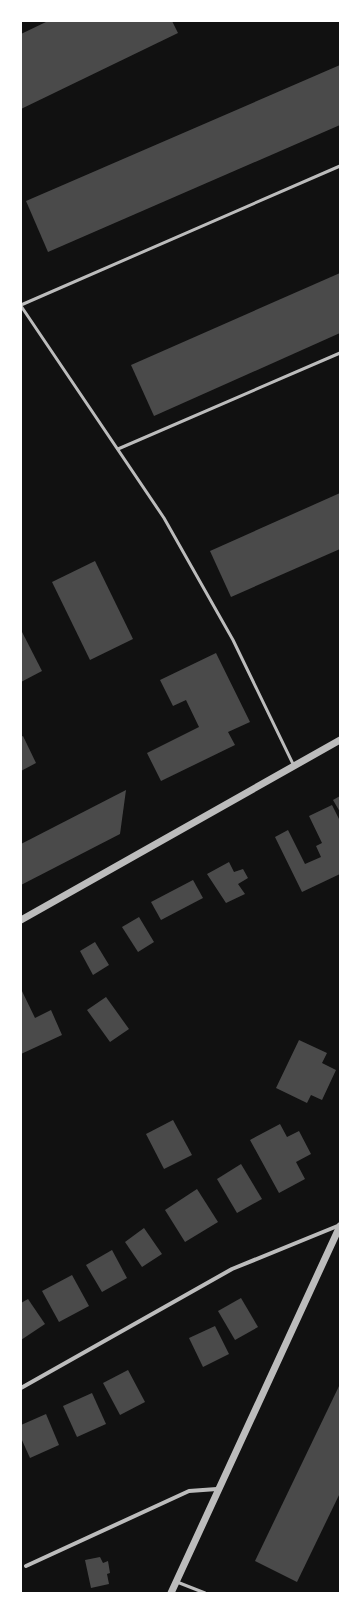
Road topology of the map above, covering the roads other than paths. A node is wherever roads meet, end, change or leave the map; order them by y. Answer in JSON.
{"nodes":[{"id":1,"x":340,"y":166,"type":"edge"},
{"id":2,"x":21,"y":305,"type":"edge"},
{"id":3,"x":340,"y":353,"type":"edge"},
{"id":4,"x":118,"y":449,"type":"junction"},
{"id":5,"x":340,"y":740,"type":"edge"},
{"id":6,"x":294,"y":766,"type":"junction"},
{"id":7,"x":21,"y":920,"type":"edge"},
{"id":8,"x":340,"y":1225,"type":"edge"},
{"id":9,"x":21,"y":1388,"type":"edge"},
{"id":10,"x":217,"y":1489,"type":"junction"},
{"id":11,"x":26,"y":1566,"type":"dead end"},
{"id":12,"x":176,"y":1582,"type":"junction"},
{"id":13,"x":170,"y":1593,"type":"edge"},
{"id":14,"x":205,"y":1593,"type":"edge"}],
"edges":[{"from":1,"to":2,"type":"lane"},
{"from":2,"to":4,"type":"lane"},
{"from":3,"to":4,"type":"lane"},
{"from":4,"to":6,"type":"lane"},
{"from":5,"to":6,"type":"street"},
{"from":6,"to":7,"type":"street"},
{"from":8,"to":9,"type":"street"},
{"from":8,"to":10,"type":"street"},
{"from":10,"to":11,"type":"street"},
{"from":10,"to":12,"type":"street"},
{"from":12,"to":13,"type":"street"},
{"from":12,"to":14,"type":"lane"}]}
